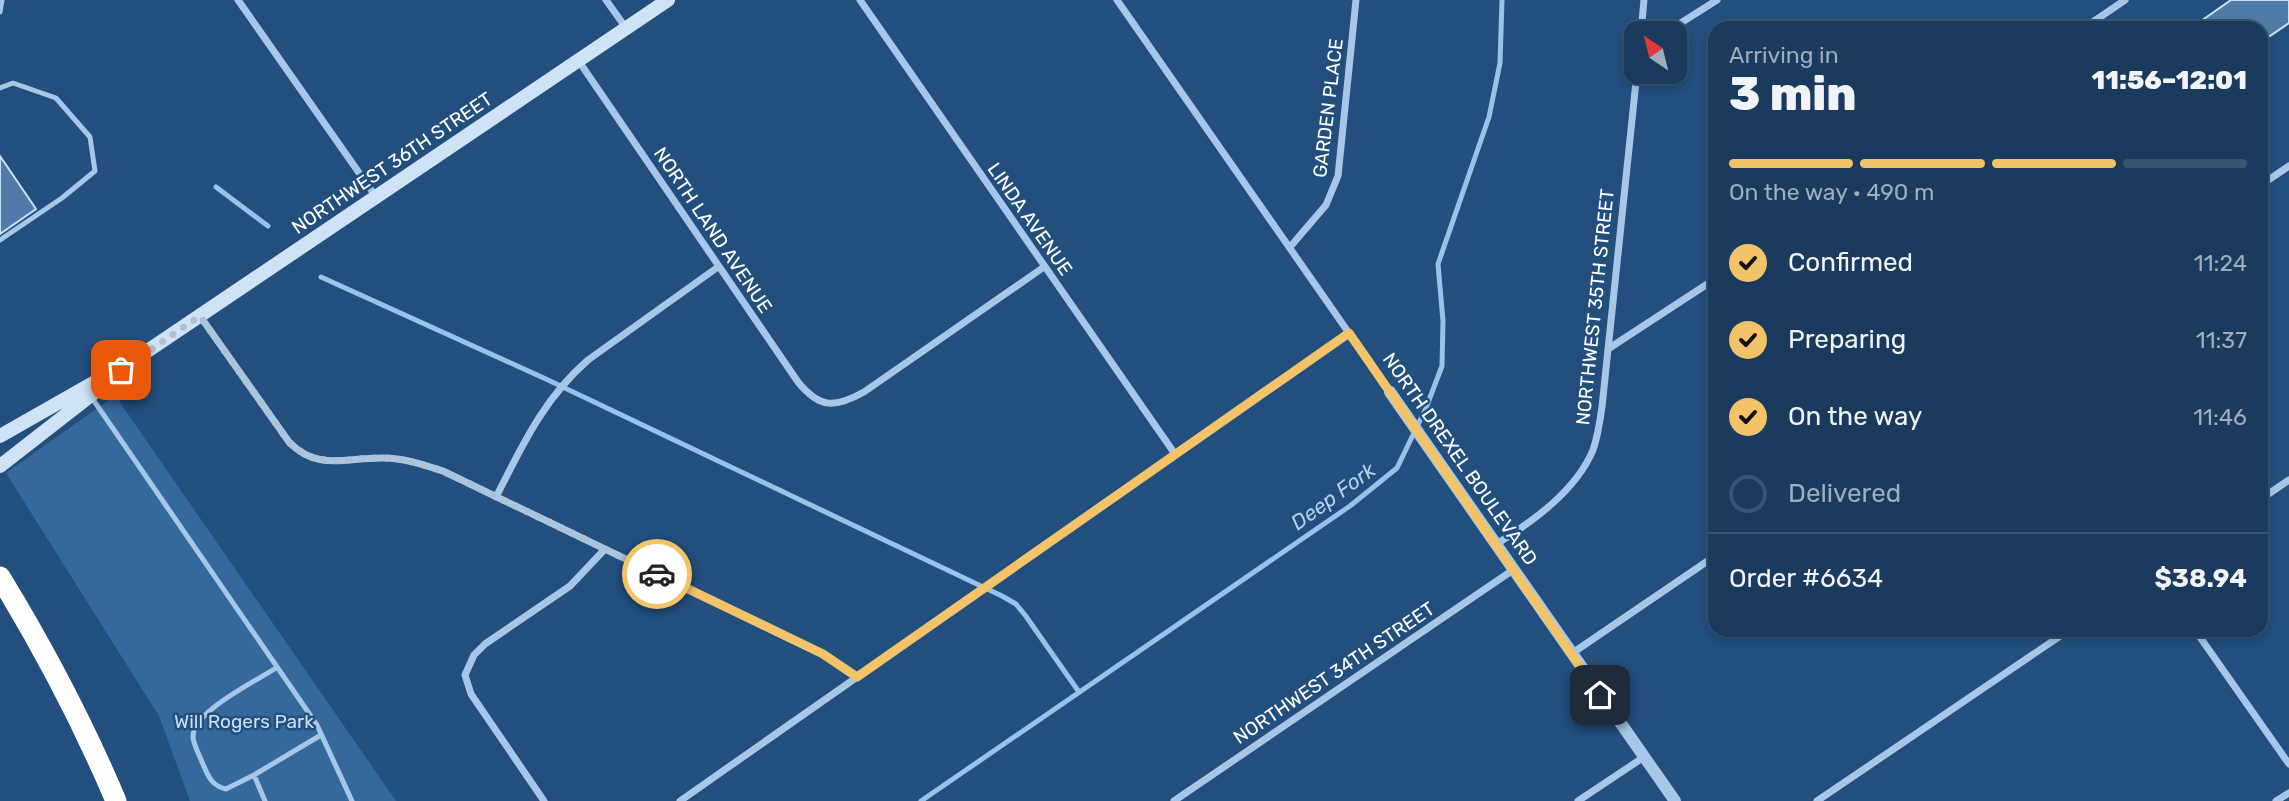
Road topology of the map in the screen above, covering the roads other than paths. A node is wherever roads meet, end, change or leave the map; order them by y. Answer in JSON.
{"nodes":[{"id":1,"x":2,"y":0,"type":"edge"},
{"id":2,"x":238,"y":0,"type":"edge"},
{"id":3,"x":606,"y":0,"type":"edge"},
{"id":4,"x":668,"y":0,"type":"edge"},
{"id":5,"x":860,"y":0,"type":"edge"},
{"id":6,"x":1117,"y":0,"type":"edge"},
{"id":7,"x":1356,"y":0,"type":"edge"},
{"id":8,"x":1644,"y":0,"type":"edge"},
{"id":9,"x":1717,"y":0,"type":"edge"},
{"id":10,"x":2125,"y":0,"type":"edge"},
{"id":11,"x":0,"y":12,"type":"edge"},
{"id":12,"x":1642,"y":21,"type":"edge"},
{"id":13,"x":1684,"y":21,"type":"edge"},
{"id":14,"x":2094,"y":21,"type":"edge"},
{"id":15,"x":626,"y":28,"type":"junction"},
{"id":16,"x":578,"y":60,"type":"junction"},
{"id":17,"x":1636,"y":84,"type":"edge"},
{"id":18,"x":0,"y":88,"type":"edge"},
{"id":19,"x":2289,"y":166,"type":"edge"},
{"id":20,"x":2268,"y":180,"type":"edge"},
{"id":21,"x":376,"y":197,"type":"junction"},
{"id":22,"x":0,"y":240,"type":"edge"},
{"id":23,"x":1290,"y":247,"type":"junction"},
{"id":24,"x":719,"y":267,"type":"junction"},
{"id":25,"x":1044,"y":267,"type":"junction"},
{"id":26,"x":1708,"y":284,"type":"edge"},
{"id":27,"x":200,"y":316,"type":"junction"},
{"id":28,"x":1349,"y":333,"type":"junction"},
{"id":29,"x":1608,"y":349,"type":"junction"},
{"id":30,"x":137,"y":358,"type":"junction"},
{"id":31,"x":1390,"y":391,"type":"joint"},
{"id":32,"x":90,"y":396,"type":"junction"},
{"id":33,"x":0,"y":436,"type":"edge"},
{"id":34,"x":1175,"y":454,"type":"junction"},
{"id":35,"x":0,"y":466,"type":"edge"},
{"id":36,"x":2289,"y":480,"type":"edge"},
{"id":37,"x":2268,"y":494,"type":"edge"},
{"id":38,"x":496,"y":497,"type":"junction"},
{"id":39,"x":1495,"y":545,"type":"junction"},
{"id":40,"x":605,"y":549,"type":"junction"},
{"id":41,"x":1708,"y":561,"type":"edge"},
{"id":42,"x":1513,"y":570,"type":"junction"},
{"id":43,"x":0,"y":577,"type":"edge"},
{"id":44,"x":2059,"y":637,"type":"edge"},
{"id":45,"x":2200,"y":637,"type":"edge"},
{"id":46,"x":1571,"y":654,"type":"junction"},
{"id":47,"x":276,"y":668,"type":"junction"},
{"id":48,"x":857,"y":677,"type":"junction"},
{"id":49,"x":321,"y":734,"type":"junction"},
{"id":50,"x":1644,"y":757,"type":"junction"},
{"id":51,"x":2289,"y":764,"type":"edge"},
{"id":52,"x":254,"y":775,"type":"junction"},
{"id":53,"x":2289,"y":793,"type":"edge"},
{"id":54,"x":117,"y":801,"type":"edge"},
{"id":55,"x":265,"y":801,"type":"edge"},
{"id":56,"x":352,"y":801,"type":"edge"},
{"id":57,"x":544,"y":801,"type":"edge"},
{"id":58,"x":680,"y":801,"type":"edge"},
{"id":59,"x":1174,"y":801,"type":"edge"},
{"id":60,"x":1578,"y":801,"type":"edge"},
{"id":61,"x":1675,"y":801,"type":"edge"},
{"id":62,"x":1817,"y":801,"type":"edge"},
{"id":63,"x":2276,"y":801,"type":"edge"}],
"edges":[{"from":1,"to":11,"type":"lane"},
{"from":2,"to":21,"type":"street"},
{"from":3,"to":15,"type":"street"},
{"from":4,"to":15,"type":"main road","name":"NORTHWEST 36TH STREET"},
{"from":5,"to":25,"type":"street","name":"LINDA AVENUE"},
{"from":6,"to":23,"type":"street","name":"NORTH DREXEL BOULEVARD"},
{"from":7,"to":23,"type":"street","name":"GARDEN PLACE"},
{"from":8,"to":12,"type":"street"},
{"from":9,"to":13,"type":"street"},
{"from":10,"to":14,"type":"street"},
{"from":15,"to":16,"type":"main road","name":"NORTHWEST 36TH STREET"},
{"from":16,"to":21,"type":"main road","name":"NORTHWEST 36TH STREET"},
{"from":16,"to":24,"type":"street","name":"NORTH LAND AVENUE"},
{"from":17,"to":29,"type":"street","name":"NORTHWEST 35TH STREET"},
{"from":18,"to":22,"type":"lane"},
{"from":19,"to":20,"type":"street"},
{"from":21,"to":27,"type":"main road","name":"NORTHWEST 36TH STREET"},
{"from":23,"to":28,"type":"street","name":"NORTH DREXEL BOULEVARD"},
{"from":24,"to":25,"type":"street","name":"NORTH LAND AVENUE"},
{"from":24,"to":38,"type":"street"},
{"from":25,"to":34,"type":"street","name":"LINDA AVENUE"},
{"from":26,"to":29,"type":"street"},
{"from":27,"to":30,"type":"main road","name":"NORTHWEST 36TH STREET"},
{"from":27,"to":38,"type":"street"},
{"from":28,"to":31,"type":"street","name":"NORTH DREXEL BOULEVARD"},
{"from":28,"to":34,"type":"street"},
{"from":29,"to":39,"type":"street","name":"NORTHWEST 35TH STREET"},
{"from":30,"to":32,"type":"main road","name":"NORTHWEST 36TH STREET"},
{"from":30,"to":33,"type":"main road","name":"NORTHWEST 36TH STREET"},
{"from":31,"to":39,"type":"street","name":"NORTH DREXEL BOULEVARD"},
{"from":32,"to":35,"type":"main road","name":"NORTHWEST 36TH STREET"},
{"from":32,"to":47,"type":"lane"},
{"from":34,"to":48,"type":"street"},
{"from":36,"to":37,"type":"street"},
{"from":38,"to":40,"type":"street"},
{"from":39,"to":42,"type":"street","name":"NORTH DREXEL BOULEVARD"},
{"from":40,"to":48,"type":"street"},
{"from":40,"to":57,"type":"street"},
{"from":41,"to":46,"type":"street"},
{"from":42,"to":46,"type":"street","name":"NORTH DREXEL BOULEVARD"},
{"from":42,"to":59,"type":"street","name":"NORTHWEST 34TH STREET"},
{"from":43,"to":54,"type":"highway"},
{"from":44,"to":62,"type":"street"},
{"from":45,"to":51,"type":"street"},
{"from":46,"to":50,"type":"street","name":"NORTH DREXEL BOULEVARD"},
{"from":47,"to":49,"type":"lane"},
{"from":47,"to":52,"type":"lane"},
{"from":48,"to":58,"type":"street"},
{"from":49,"to":52,"type":"lane"},
{"from":49,"to":56,"type":"lane"},
{"from":50,"to":60,"type":"street"},
{"from":50,"to":61,"type":"street","name":"NORTH DREXEL BOULEVARD"},
{"from":52,"to":55,"type":"lane"},
{"from":53,"to":63,"type":"street"}]}
